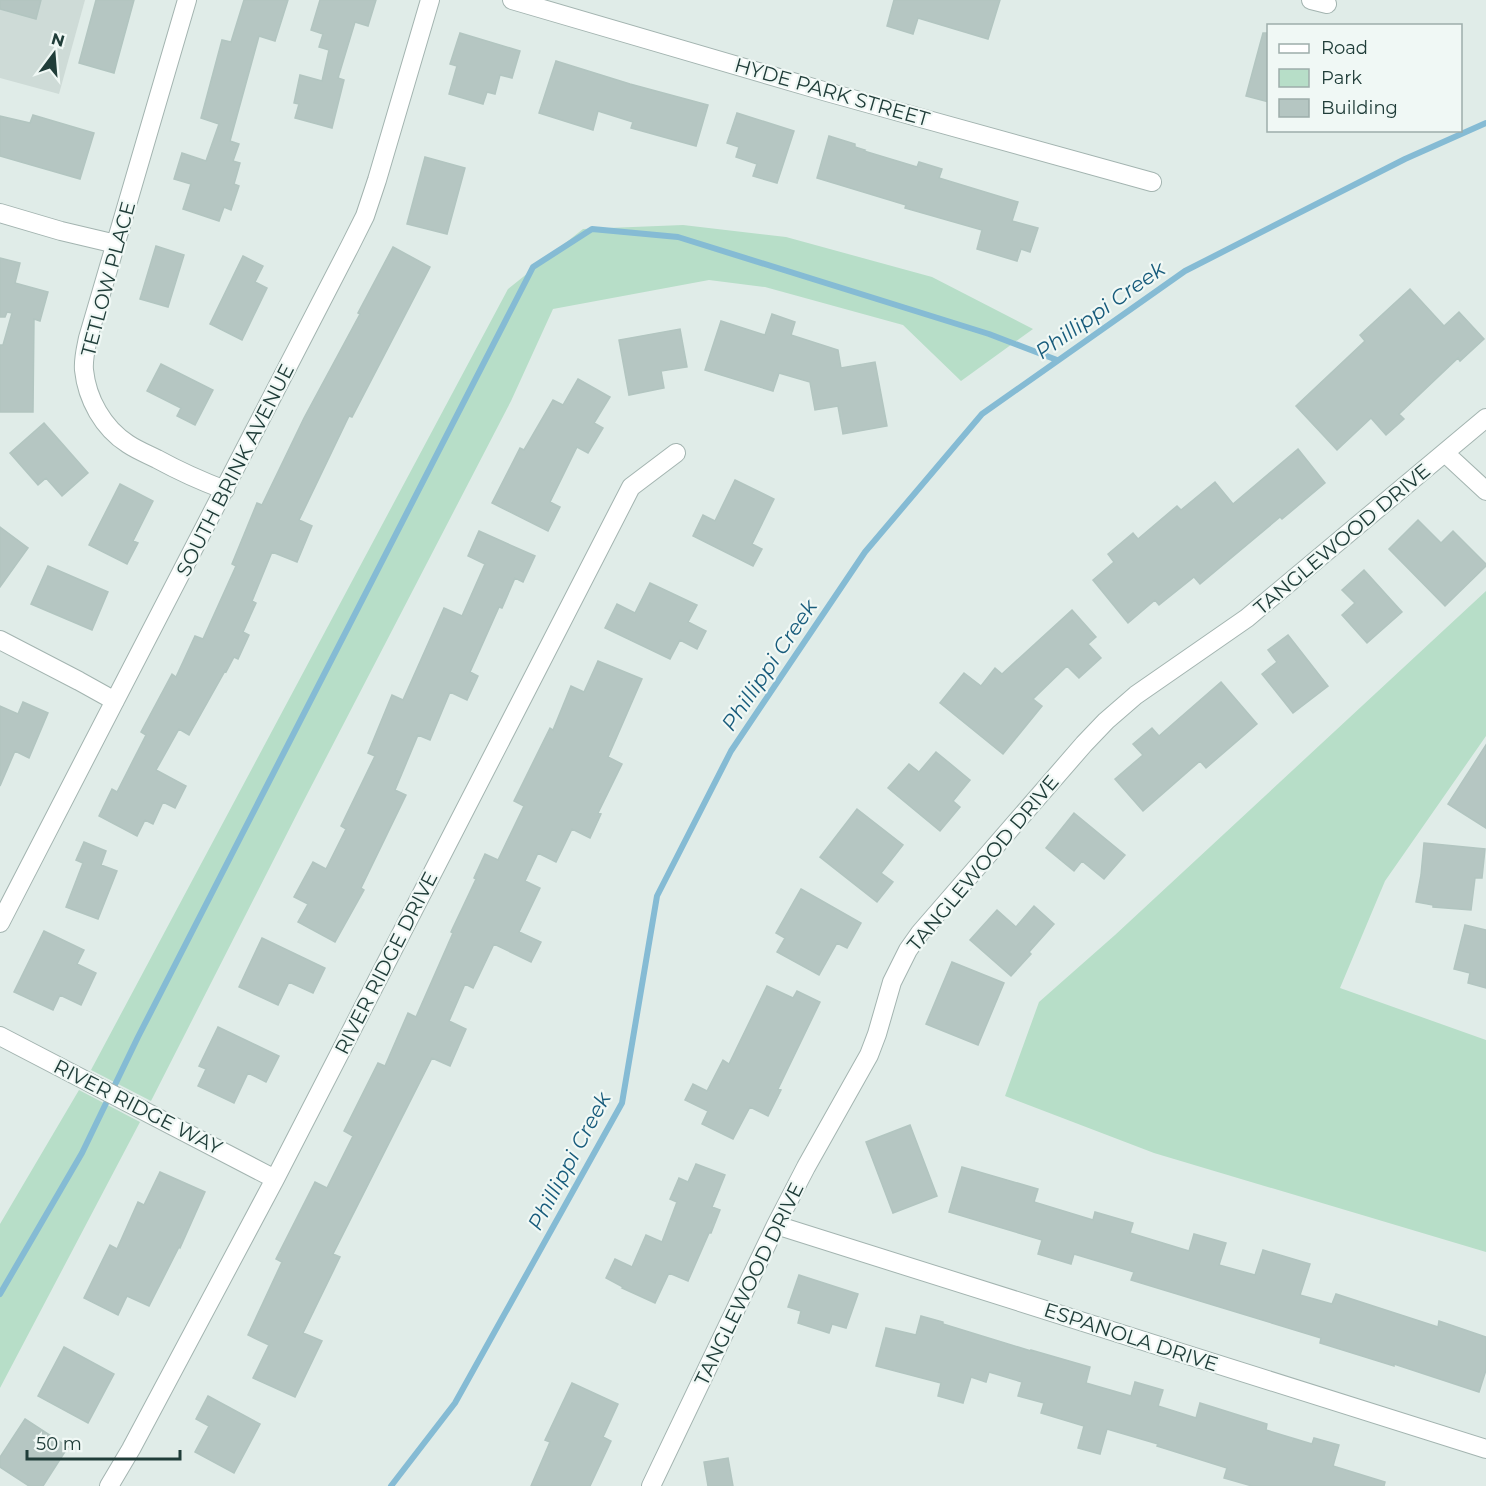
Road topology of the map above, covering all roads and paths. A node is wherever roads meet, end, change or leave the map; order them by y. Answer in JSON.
{"nodes":[{"id":1,"x":187,"y":0,"type":"edge"},
{"id":2,"x":430,"y":0,"type":"edge"},
{"id":3,"x":512,"y":0,"type":"edge"},
{"id":4,"x":1152,"y":182,"type":"dead end"},
{"id":5,"x":0,"y":213,"type":"edge"},
{"id":6,"x":116,"y":244,"type":"junction"},
{"id":7,"x":1486,"y":418,"type":"edge"},
{"id":8,"x":676,"y":453,"type":"dead end"},
{"id":9,"x":1445,"y":453,"type":"junction"},
{"id":10,"x":225,"y":490,"type":"junction"},
{"id":11,"x":1486,"y":491,"type":"edge"},
{"id":12,"x":0,"y":640,"type":"edge"},
{"id":13,"x":115,"y":701,"type":"junction"},
{"id":14,"x":0,"y":923,"type":"edge"},
{"id":15,"x":0,"y":1036,"type":"edge"},
{"id":16,"x":275,"y":1179,"type":"junction"},
{"id":17,"x":776,"y":1225,"type":"junction"},
{"id":18,"x":1486,"y":1449,"type":"edge"},
{"id":19,"x":109,"y":1486,"type":"edge"},
{"id":20,"x":651,"y":1486,"type":"edge"}],
"edges":[{"from":1,"to":6,"type":"street","name":"TETLOW PLACE"},
{"from":2,"to":10,"type":"street","name":"SOUTH BRINK AVENUE"},
{"from":3,"to":4,"type":"street","name":"HYDE PARK STREET"},
{"from":5,"to":6,"type":"street"},
{"from":6,"to":10,"type":"street","name":"TETLOW PLACE"},
{"from":7,"to":9,"type":"street","name":"TANGLEWOOD DRIVE"},
{"from":8,"to":16,"type":"street","name":"RIVER RIDGE DRIVE"},
{"from":9,"to":11,"type":"street"},
{"from":9,"to":17,"type":"street","name":"TANGLEWOOD DRIVE"},
{"from":10,"to":13,"type":"street","name":"SOUTH BRINK AVENUE"},
{"from":12,"to":13,"type":"street"},
{"from":13,"to":14,"type":"street","name":"SOUTH BRINK AVENUE"},
{"from":15,"to":16,"type":"street","name":"RIVER RIDGE WAY"},
{"from":16,"to":19,"type":"street","name":"RIVER RIDGE DRIVE"},
{"from":17,"to":18,"type":"street","name":"ESPANOLA DRIVE"},
{"from":17,"to":20,"type":"street","name":"TANGLEWOOD DRIVE"}]}
